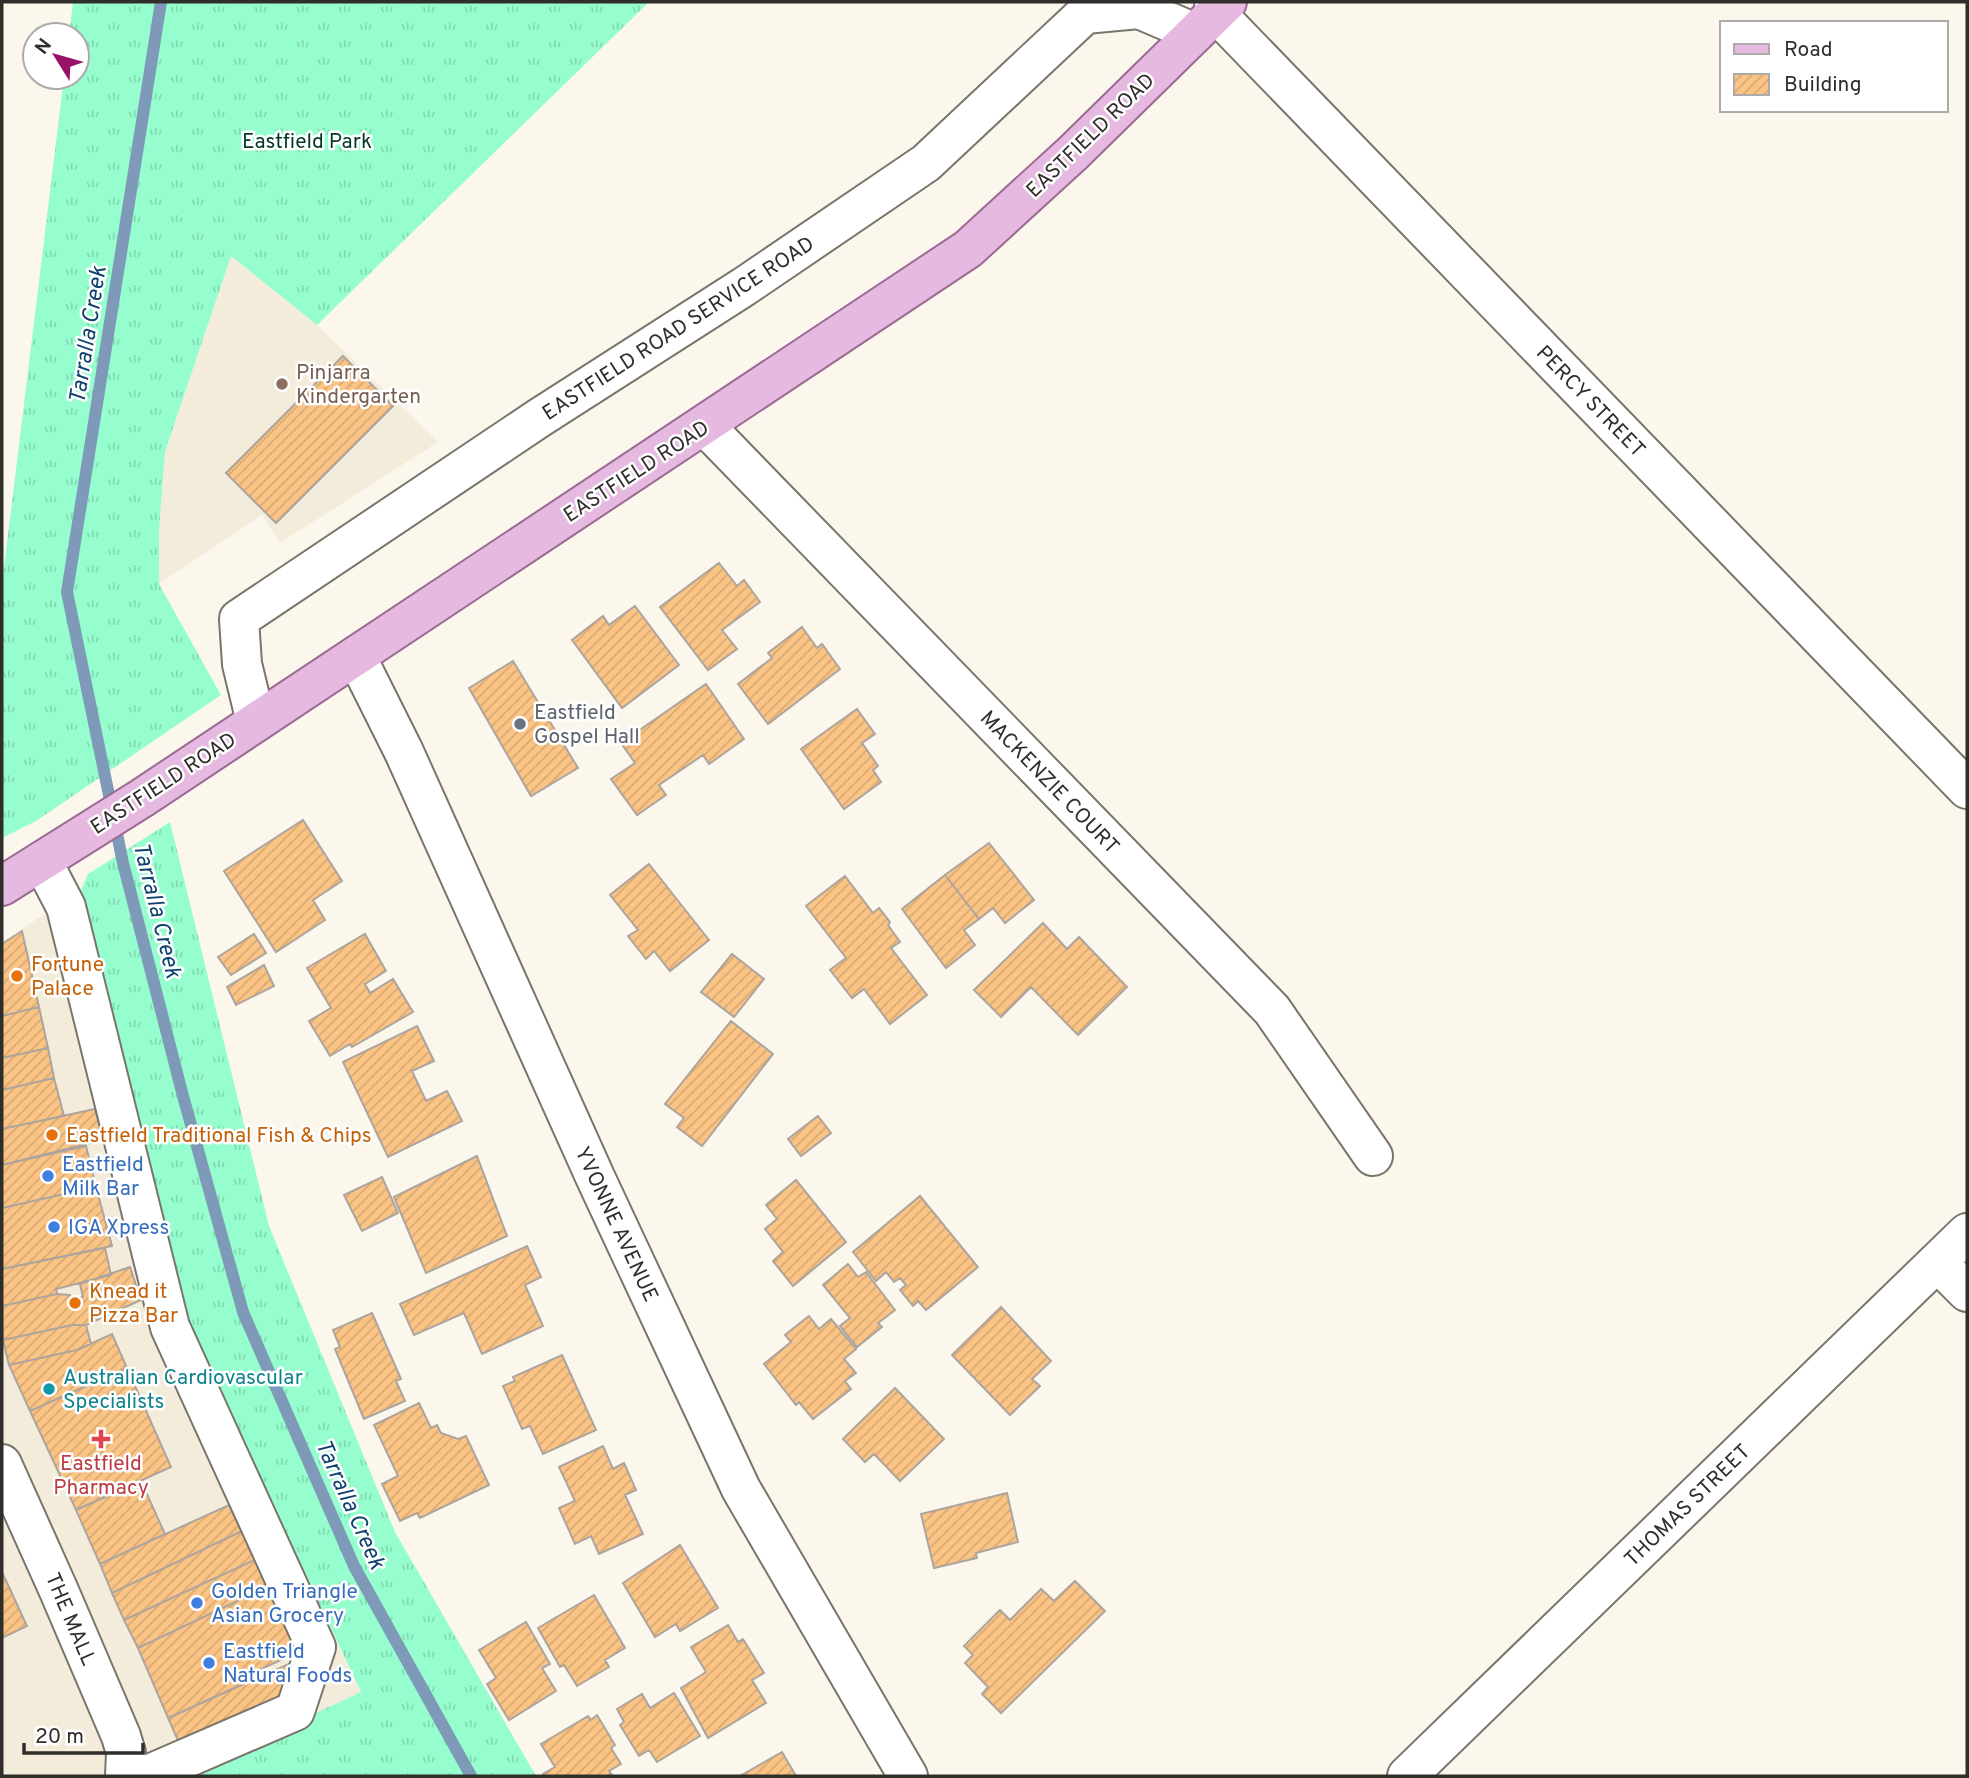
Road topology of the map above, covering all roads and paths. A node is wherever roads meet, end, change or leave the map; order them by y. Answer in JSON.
{"nodes":[{"id":1,"x":1213,"y":12,"type":"edge"},
{"id":2,"x":705,"y":426,"type":"junction"},
{"id":3,"x":356,"y":656,"type":"junction"},
{"id":4,"x":256,"y":722,"type":"junction"},
{"id":5,"x":1967,"y":789,"type":"edge"},
{"id":6,"x":42,"y":861,"type":"junction"},
{"id":7,"x":2,"y":886,"type":"edge"},
{"id":8,"x":1373,"y":1156,"type":"dead end"},
{"id":9,"x":1967,"y":1233,"type":"edge"},
{"id":10,"x":1937,"y":1262,"type":"junction"},
{"id":11,"x":1967,"y":1292,"type":"edge"},
{"id":12,"x":2,"y":1464,"type":"edge"},
{"id":13,"x":125,"y":1776,"type":"edge"},
{"id":14,"x":145,"y":1776,"type":"edge"},
{"id":15,"x":908,"y":1776,"type":"edge"},
{"id":16,"x":1407,"y":1776,"type":"edge"}],
"edges":[{"from":1,"to":2,"type":"main road","name":"EASTFIELD ROAD"},
{"from":1,"to":4,"type":"street","name":"EASTFIELD ROAD SERVICE ROAD"},
{"from":1,"to":5,"type":"street","name":"PERCY STREET"},
{"from":2,"to":3,"type":"main road","name":"EASTFIELD ROAD"},
{"from":2,"to":8,"type":"street","name":"MACKENZIE COURT"},
{"from":3,"to":4,"type":"main road","name":"EASTFIELD ROAD"},
{"from":3,"to":15,"type":"street","name":"YVONNE AVENUE"},
{"from":4,"to":6,"type":"main road","name":"EASTFIELD ROAD"},
{"from":6,"to":7,"type":"main road","name":"EASTFIELD ROAD"},
{"from":6,"to":14,"type":"street"},
{"from":9,"to":10,"type":"street","name":"THOMAS STREET"},
{"from":10,"to":11,"type":"street"},
{"from":10,"to":16,"type":"street","name":"THOMAS STREET"},
{"from":12,"to":13,"type":"street","name":"THE MALL"}]}
